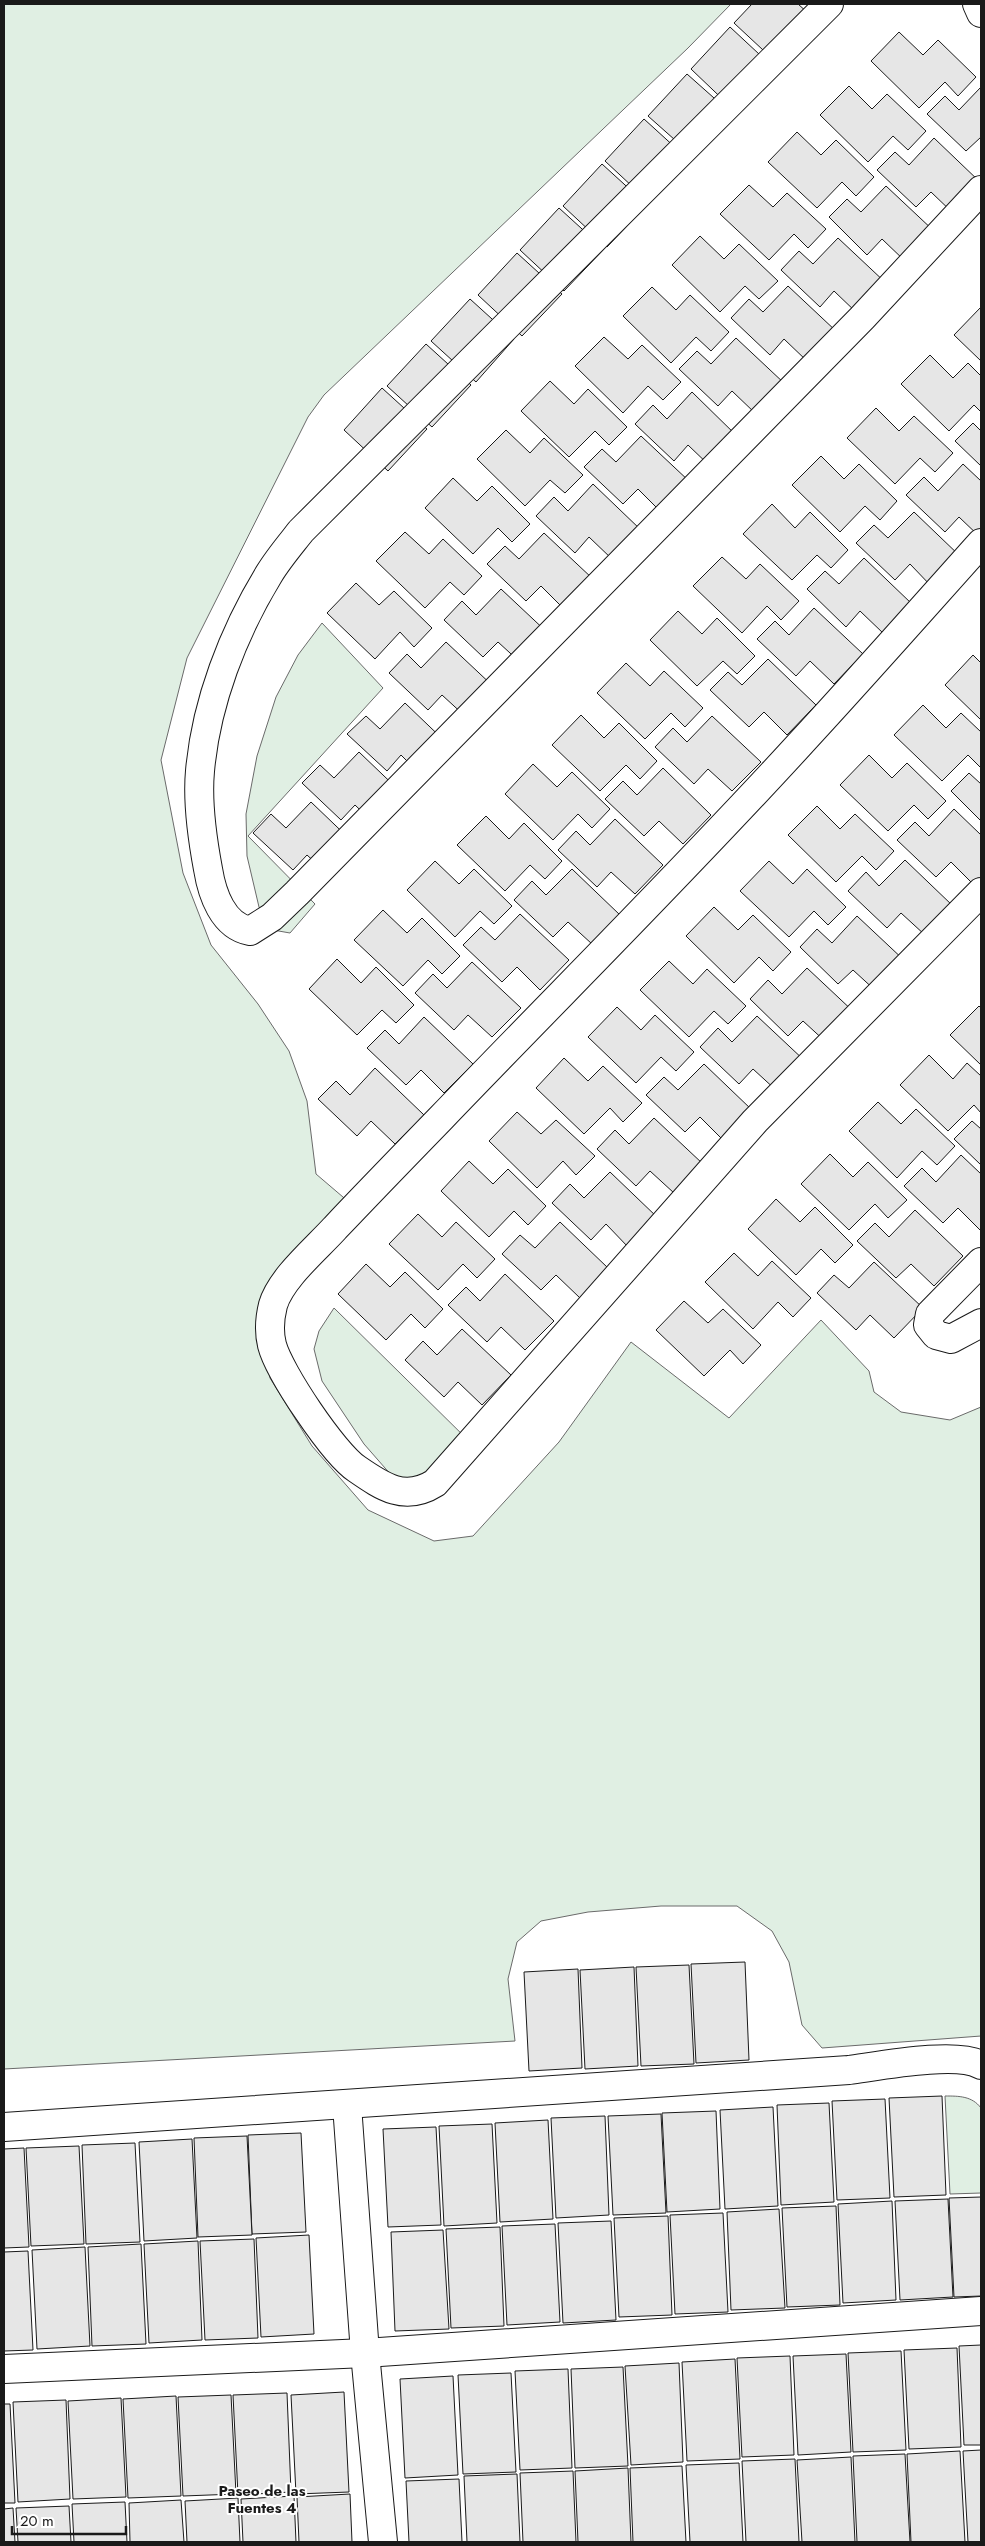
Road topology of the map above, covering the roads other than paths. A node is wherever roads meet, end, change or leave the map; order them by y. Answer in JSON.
{"nodes":[{"id":1,"x":829,"y":4,"type":"edge"},
{"id":2,"x":977,"y":4,"type":"edge"},
{"id":3,"x":981,"y":13,"type":"edge"},
{"id":4,"x":981,"y":190,"type":"edge"},
{"id":5,"x":981,"y":543,"type":"edge"},
{"id":6,"x":981,"y":892,"type":"edge"},
{"id":7,"x":981,"y":1262,"type":"edge"},
{"id":8,"x":981,"y":1323,"type":"edge"},
{"id":9,"x":981,"y":2065,"type":"edge"},
{"id":10,"x":347,"y":2105,"type":"junction"},
{"id":11,"x":4,"y":2127,"type":"edge"},
{"id":12,"x":981,"y":2311,"type":"edge"},
{"id":13,"x":365,"y":2353,"type":"junction"},
{"id":14,"x":4,"y":2369,"type":"edge"},
{"id":15,"x":383,"y":2542,"type":"edge"}],
"edges":[{"from":1,"to":4,"type":"street"},
{"from":2,"to":3,"type":"street"},
{"from":5,"to":6,"type":"street"},
{"from":7,"to":8,"type":"street"},
{"from":9,"to":10,"type":"street"},
{"from":10,"to":11,"type":"street"},
{"from":10,"to":13,"type":"street"},
{"from":12,"to":13,"type":"street"},
{"from":13,"to":14,"type":"street"},
{"from":13,"to":15,"type":"street"}]}
